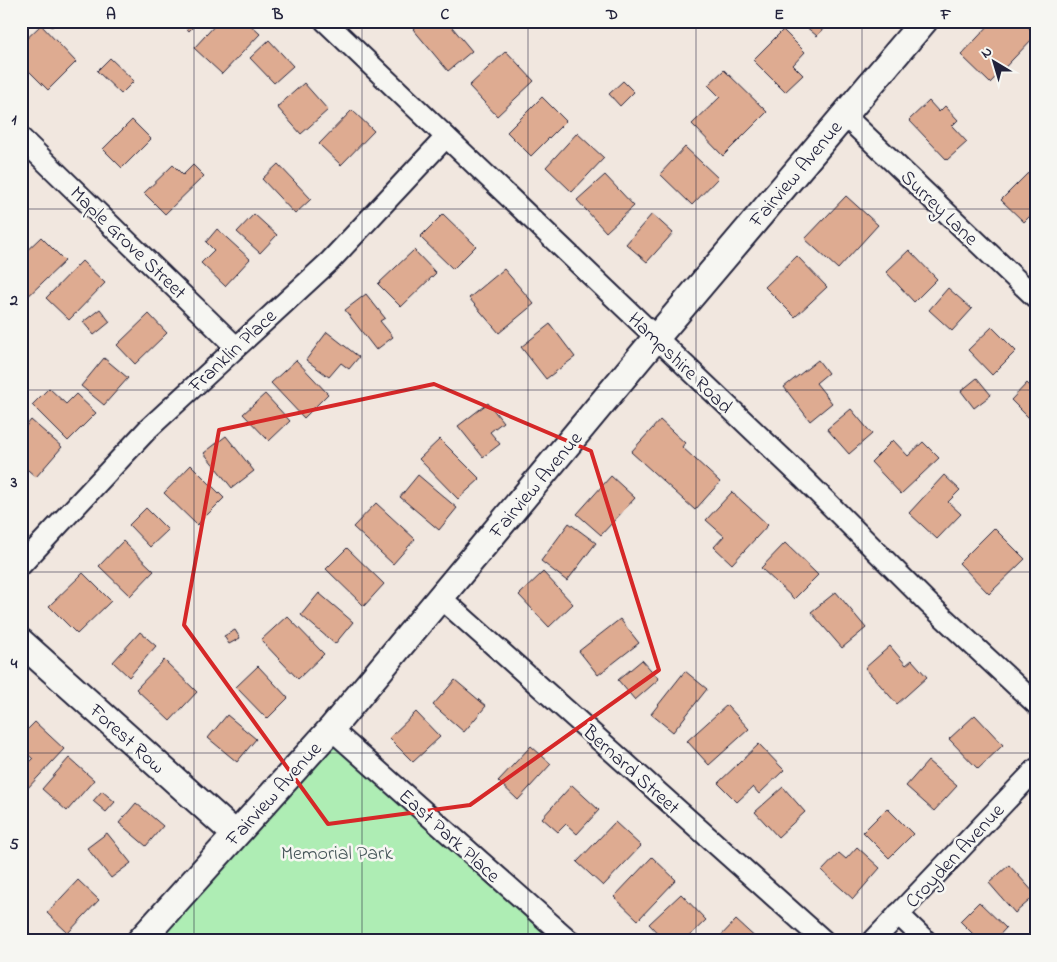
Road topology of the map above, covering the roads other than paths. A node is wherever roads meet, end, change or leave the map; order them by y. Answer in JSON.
{"nodes":[{"id":1,"x":326,"y":21,"type":"edge"},
{"id":2,"x":924,"y":21,"type":"edge"},
{"id":3,"x":844,"y":116,"type":"junction"},
{"id":4,"x":446,"y":137,"type":"junction"},
{"id":5,"x":21,"y":138,"type":"edge"},
{"id":6,"x":1036,"y":298,"type":"edge"},
{"id":7,"x":656,"y":338,"type":"junction"},
{"id":8,"x":236,"y":347,"type":"junction"},
{"id":9,"x":21,"y":566,"type":"edge"},
{"id":10,"x":441,"y":598,"type":"junction"},
{"id":11,"x":21,"y":642,"type":"edge"},
{"id":12,"x":1036,"y":704,"type":"edge"},
{"id":13,"x":331,"y":729,"type":"junction"},
{"id":14,"x":1036,"y":769,"type":"edge"},
{"id":15,"x":235,"y":834,"type":"junction"},
{"id":16,"x":898,"y":914,"type":"junction"},
{"id":17,"x":140,"y":941,"type":"edge"},
{"id":18,"x":570,"y":941,"type":"edge"},
{"id":19,"x":824,"y":941,"type":"edge"},
{"id":20,"x":873,"y":941,"type":"edge"},
{"id":21,"x":926,"y":941,"type":"edge"}],
"edges":[{"from":1,"to":4,"type":"street","name":"Hampshire Road"},
{"from":2,"to":3,"type":"street","name":"Fairview Avenue"},
{"from":3,"to":6,"type":"street","name":"Surrey Lane"},
{"from":3,"to":7,"type":"street","name":"Fairview Avenue"},
{"from":4,"to":7,"type":"street","name":"Hampshire Road"},
{"from":4,"to":8,"type":"street","name":"Franklin Place"},
{"from":5,"to":8,"type":"street","name":"Maple Grove Street"},
{"from":7,"to":10,"type":"street","name":"Fairview Avenue"},
{"from":7,"to":12,"type":"street","name":"Hampshire Road"},
{"from":8,"to":9,"type":"street","name":"Franklin Place"},
{"from":10,"to":13,"type":"street","name":"Fairview Avenue"},
{"from":10,"to":19,"type":"street","name":"Bernard Street"},
{"from":11,"to":15,"type":"street","name":"Forest Row"},
{"from":13,"to":15,"type":"street","name":"Fairview Avenue"},
{"from":13,"to":18,"type":"street","name":"East Park Place"},
{"from":14,"to":16,"type":"street","name":"Croyden Avenue"},
{"from":15,"to":17,"type":"street","name":"Fairview Avenue"},
{"from":16,"to":20,"type":"street","name":"Croyden Avenue"},
{"from":16,"to":21,"type":"street"}]}
